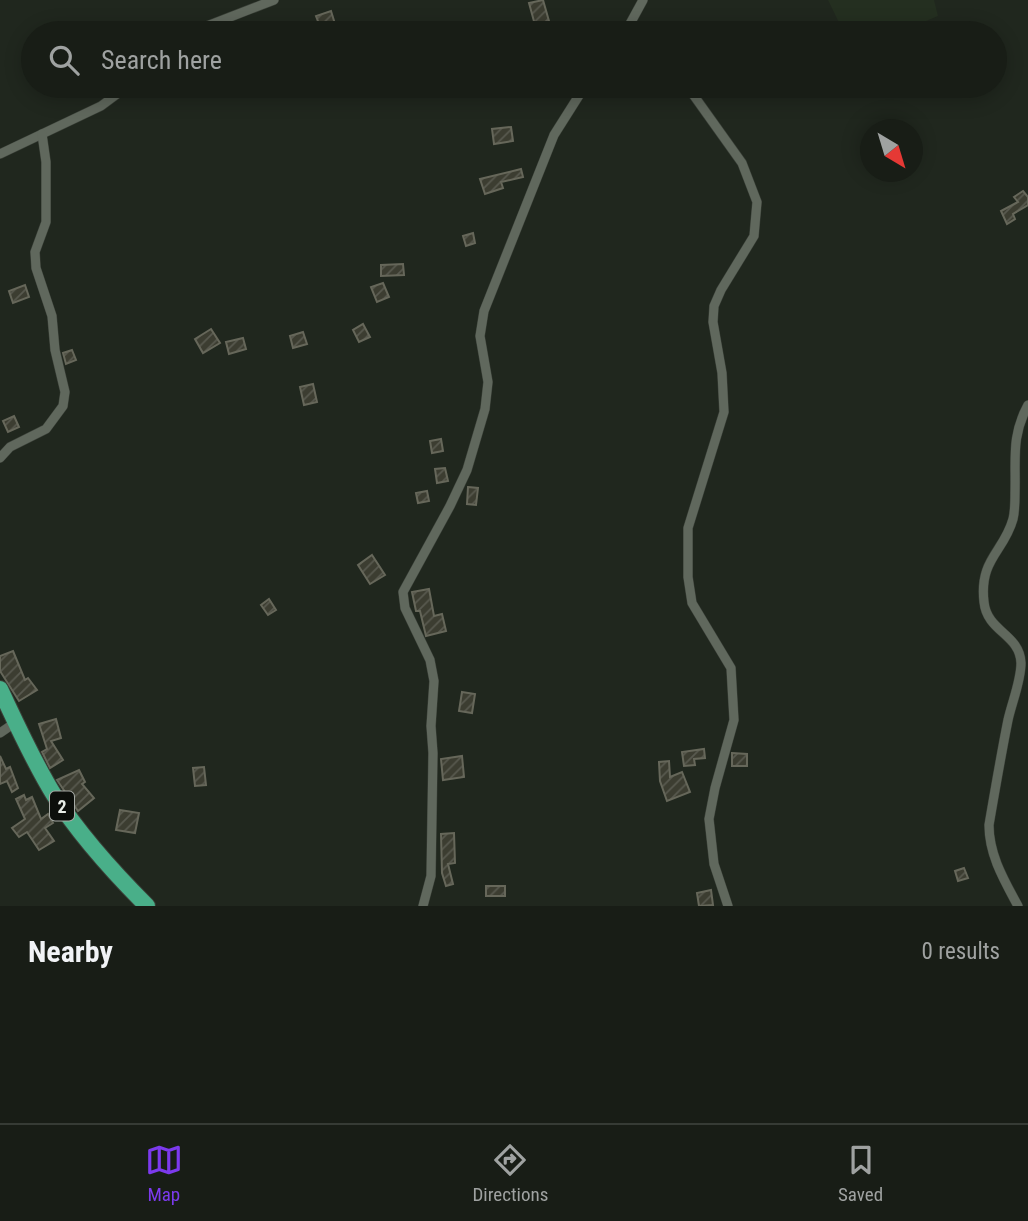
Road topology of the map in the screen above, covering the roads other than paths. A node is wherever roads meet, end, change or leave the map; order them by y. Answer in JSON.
{"nodes":[{"id":1,"x":274,"y":0,"type":"edge"},
{"id":2,"x":643,"y":0,"type":"edge"},
{"id":3,"x":220,"y":21,"type":"edge"},
{"id":4,"x":632,"y":21,"type":"edge"},
{"id":5,"x":112,"y":98,"type":"edge"},
{"id":6,"x":577,"y":98,"type":"edge"},
{"id":7,"x":695,"y":98,"type":"edge"},
{"id":8,"x":42,"y":135,"type":"junction"},
{"id":9,"x":0,"y":154,"type":"edge"},
{"id":10,"x":1028,"y":405,"type":"edge"},
{"id":11,"x":0,"y":458,"type":"edge"},
{"id":12,"x":0,"y":690,"type":"edge"},
{"id":13,"x":16,"y":722,"type":"junction"},
{"id":14,"x":0,"y":733,"type":"edge"},
{"id":15,"x":147,"y":906,"type":"edge"},
{"id":16,"x":422,"y":906,"type":"edge"},
{"id":17,"x":728,"y":906,"type":"edge"},
{"id":18,"x":1018,"y":906,"type":"edge"}],
"edges":[{"from":1,"to":3,"type":"street"},
{"from":2,"to":4,"type":"street"},
{"from":5,"to":8,"type":"street"},
{"from":6,"to":16,"type":"street"},
{"from":7,"to":17,"type":"street"},
{"from":8,"to":9,"type":"street"},
{"from":8,"to":11,"type":"street"},
{"from":10,"to":18,"type":"street"},
{"from":12,"to":13,"type":"highway","number":"2"},
{"from":13,"to":14,"type":"street"},
{"from":13,"to":15,"type":"highway","number":"2"}]}
